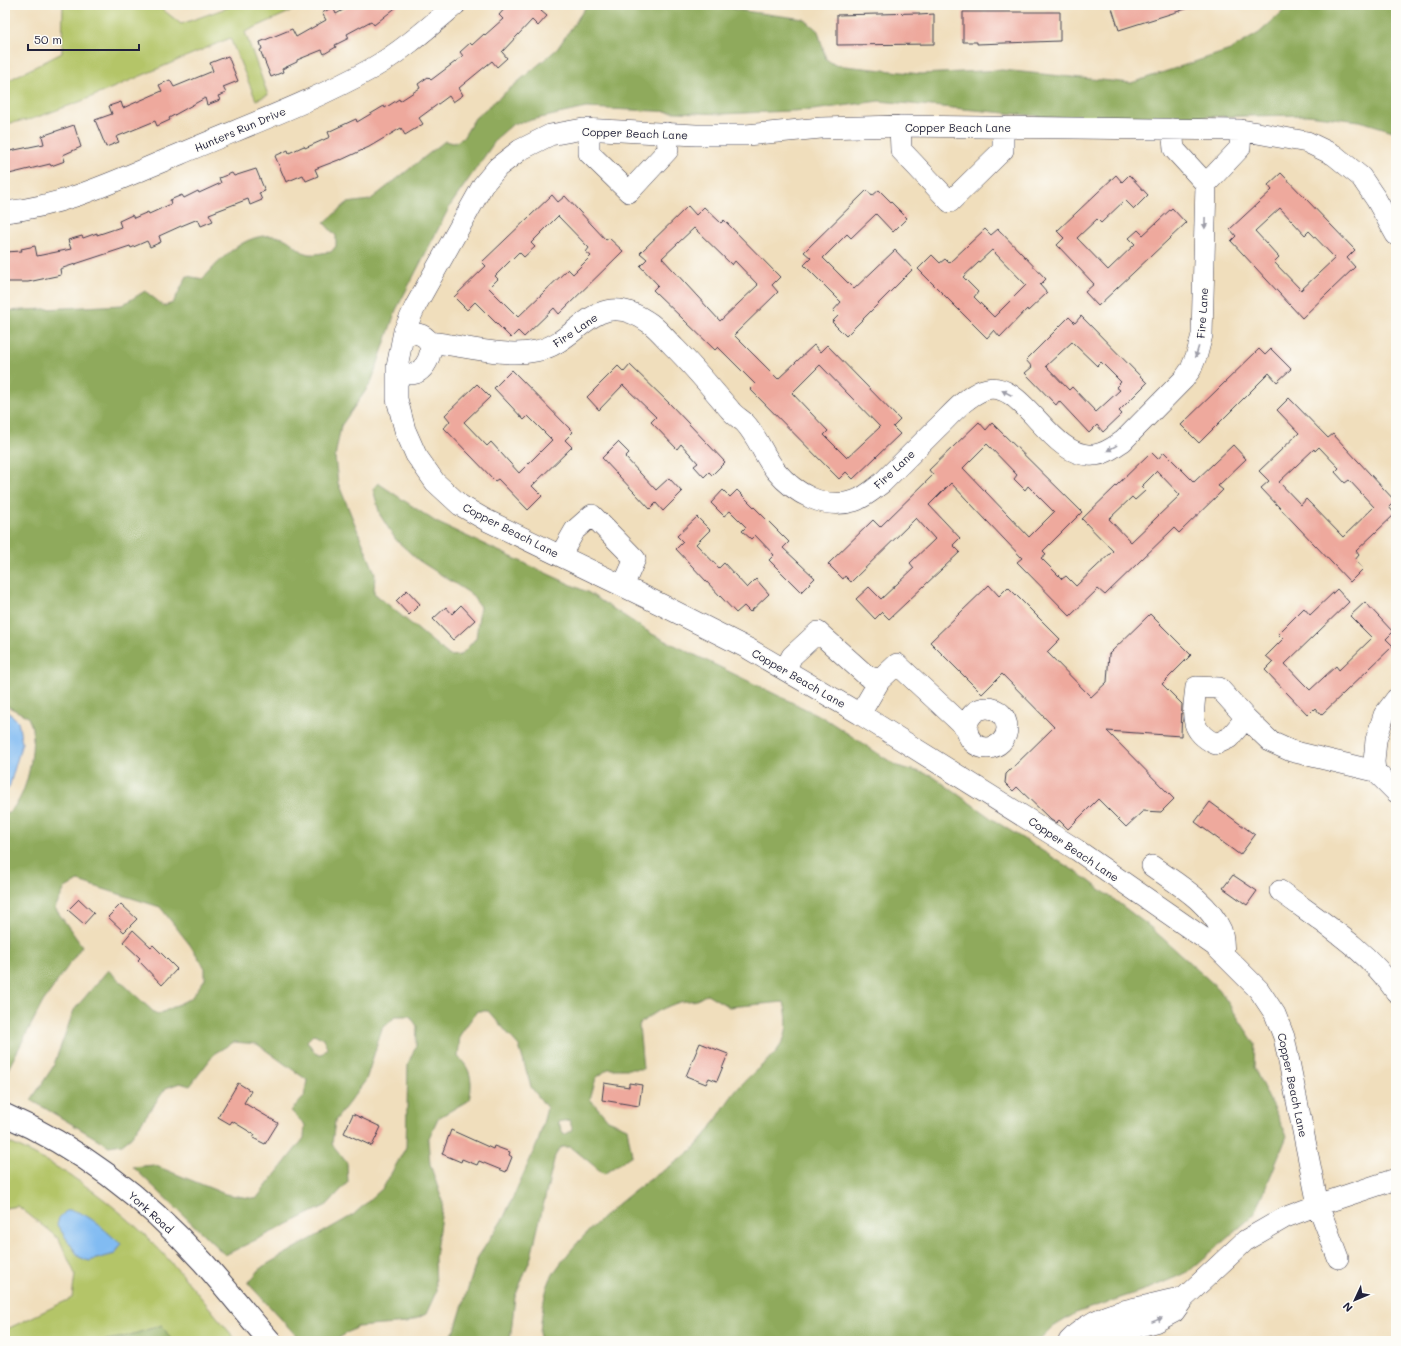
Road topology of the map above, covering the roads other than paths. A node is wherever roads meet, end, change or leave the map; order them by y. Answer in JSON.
{"nodes":[{"id":1,"x":455,"y":5,"type":"edge"},
{"id":2,"x":900,"y":126,"type":"junction"},
{"id":3,"x":1003,"y":127,"type":"junction"},
{"id":4,"x":1172,"y":128,"type":"junction"},
{"id":5,"x":590,"y":129,"type":"junction"},
{"id":6,"x":1241,"y":130,"type":"junction"},
{"id":7,"x":667,"y":133,"type":"junction"},
{"id":8,"x":1206,"y":184,"type":"junction"},
{"id":9,"x":5,"y":212,"type":"edge"},
{"id":10,"x":1395,"y":230,"type":"edge"},
{"id":11,"x":404,"y":330,"type":"junction"},
{"id":12,"x":428,"y":342,"type":"junction"},
{"id":13,"x":397,"y":373,"type":"junction"},
{"id":14,"x":560,"y":556,"type":"junction"},
{"id":15,"x":623,"y":586,"type":"junction"},
{"id":16,"x":785,"y":670,"type":"junction"},
{"id":17,"x":880,"y":680,"type":"junction"},
{"id":18,"x":1396,"y":699,"type":"edge"},
{"id":19,"x":860,"y":714,"type":"junction"},
{"id":20,"x":1246,"y":718,"type":"dead end"},
{"id":21,"x":967,"y":729,"type":"dead end"},
{"id":22,"x":1375,"y":771,"type":"junction"},
{"id":23,"x":1396,"y":792,"type":"edge"},
{"id":24,"x":1152,"y":866,"type":"dead end"},
{"id":25,"x":1280,"y":891,"type":"dead end"},
{"id":26,"x":1224,"y":955,"type":"junction"},
{"id":27,"x":1396,"y":992,"type":"edge"},
{"id":28,"x":5,"y":1115,"type":"edge"},
{"id":29,"x":1396,"y":1179,"type":"edge"},
{"id":30,"x":1318,"y":1205,"type":"junction"},
{"id":31,"x":1338,"y":1258,"type":"dead end"},
{"id":32,"x":1084,"y":1338,"type":"edge"},
{"id":33,"x":270,"y":1341,"type":"edge"}],
"edges":[{"from":1,"to":9,"type":"street","name":"Hunters Run Drive"},
{"from":2,"to":3,"type":"street","name":"Copper Beach Lane"},
{"from":2,"to":3,"type":"street"},
{"from":2,"to":7,"type":"street","name":"Copper Beach Lane"},
{"from":3,"to":4,"type":"street","name":"Copper Beach Lane"},
{"from":4,"to":6,"type":"street","name":"Copper Beach Lane"},
{"from":4,"to":8,"type":"street"},
{"from":5,"to":7,"type":"street","name":"Copper Beach Lane"},
{"from":5,"to":7,"type":"street"},
{"from":5,"to":11,"type":"street","name":"Copper Beach Lane"},
{"from":6,"to":8,"type":"street"},
{"from":6,"to":10,"type":"street","name":"Copper Beach Lane"},
{"from":8,"to":12,"type":"street","name":"Fire Lane","one_way":true},
{"from":11,"to":12,"type":"street"},
{"from":11,"to":13,"type":"street","name":"Copper Beach Lane"},
{"from":12,"to":13,"type":"street"},
{"from":13,"to":14,"type":"street","name":"Copper Beach Lane"},
{"from":14,"to":15,"type":"street","name":"Copper Beach Lane"},
{"from":14,"to":15,"type":"street"},
{"from":15,"to":16,"type":"street","name":"Copper Beach Lane"},
{"from":16,"to":17,"type":"street"},
{"from":16,"to":19,"type":"street","name":"Copper Beach Lane"},
{"from":17,"to":19,"type":"street"},
{"from":17,"to":21,"type":"street"},
{"from":18,"to":22,"type":"street"},
{"from":19,"to":26,"type":"street","name":"Copper Beach Lane"},
{"from":20,"to":22,"type":"street"},
{"from":22,"to":23,"type":"street"},
{"from":24,"to":26,"type":"street"},
{"from":25,"to":27,"type":"street"},
{"from":26,"to":30,"type":"street","name":"Copper Beach Lane"},
{"from":28,"to":33,"type":"main road","name":"York Road"},
{"from":29,"to":30,"type":"street"},
{"from":30,"to":31,"type":"street","name":"Copper Beach Lane"},
{"from":30,"to":32,"type":"street"}]}
